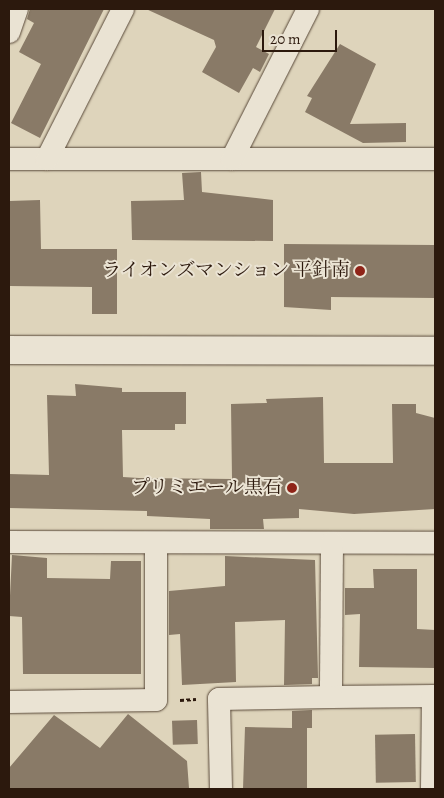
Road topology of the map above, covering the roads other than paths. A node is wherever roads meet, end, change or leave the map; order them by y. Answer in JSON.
{"nodes":[{"id":1,"x":17,"y":9,"type":"edge"},
{"id":2,"x":123,"y":9,"type":"edge"},
{"id":3,"x":308,"y":9,"type":"edge"},
{"id":4,"x":9,"y":32,"type":"edge"},
{"id":5,"x":232,"y":158,"type":"junction"},
{"id":6,"x":9,"y":159,"type":"edge"},
{"id":7,"x":47,"y":159,"type":"junction"},
{"id":8,"x":435,"y":159,"type":"edge"},
{"id":9,"x":9,"y":350,"type":"edge"},
{"id":10,"x":435,"y":351,"type":"edge"},
{"id":11,"x":9,"y":542,"type":"edge"},
{"id":12,"x":156,"y":543,"type":"junction"},
{"id":13,"x":332,"y":543,"type":"junction"},
{"id":14,"x":435,"y":544,"type":"edge"},
{"id":15,"x":434,"y":696,"type":"edge"},
{"id":16,"x":331,"y":697,"type":"junction"},
{"id":17,"x":9,"y":702,"type":"edge"},
{"id":18,"x":221,"y":789,"type":"edge"},
{"id":19,"x":432,"y":789,"type":"edge"}],
"edges":[{"from":1,"to":4,"type":"street"},
{"from":2,"to":7,"type":"street"},
{"from":3,"to":5,"type":"street"},
{"from":5,"to":7,"type":"street"},
{"from":5,"to":8,"type":"street"},
{"from":6,"to":7,"type":"street"},
{"from":9,"to":10,"type":"street"},
{"from":11,"to":12,"type":"street"},
{"from":12,"to":13,"type":"street"},
{"from":12,"to":17,"type":"street"},
{"from":13,"to":14,"type":"street"},
{"from":13,"to":16,"type":"street"},
{"from":15,"to":16,"type":"street"},
{"from":15,"to":19,"type":"street"},
{"from":16,"to":18,"type":"street"}]}
